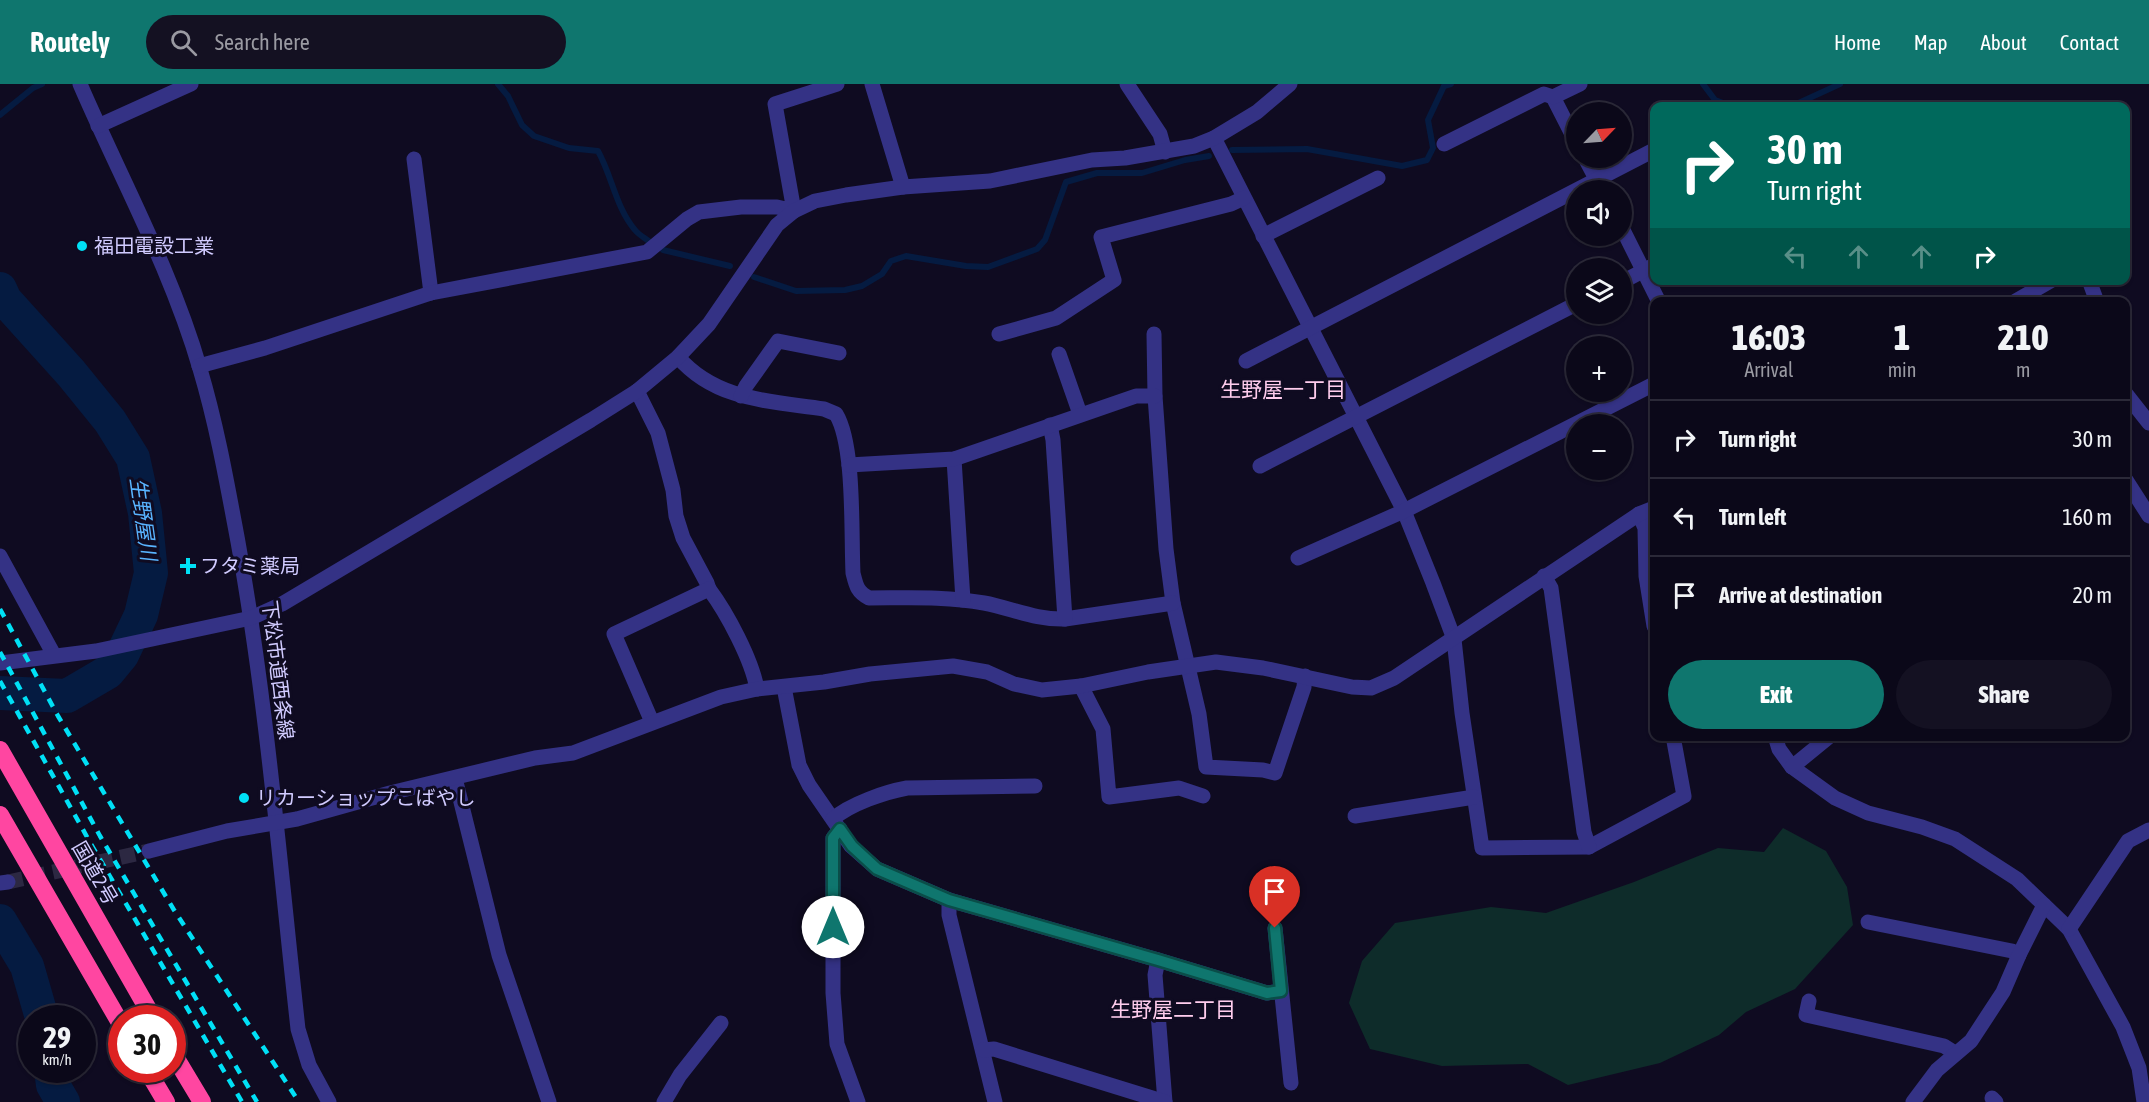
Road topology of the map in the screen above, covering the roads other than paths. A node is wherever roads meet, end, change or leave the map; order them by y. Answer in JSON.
{"nodes":[{"id":1,"x":80,"y":84,"type":"edge"},
{"id":2,"x":191,"y":84,"type":"edge"},
{"id":3,"x":837,"y":84,"type":"edge"},
{"id":4,"x":872,"y":84,"type":"edge"},
{"id":5,"x":1126,"y":84,"type":"edge"},
{"id":6,"x":1290,"y":84,"type":"edge"},
{"id":7,"x":1580,"y":84,"type":"edge"},
{"id":8,"x":1553,"y":97,"type":"junction"},
{"id":9,"x":1566,"y":122,"type":"edge"},
{"id":10,"x":98,"y":126,"type":"junction"},
{"id":11,"x":1214,"y":138,"type":"junction"},
{"id":12,"x":1444,"y":144,"type":"dead end"},
{"id":13,"x":1165,"y":152,"type":"junction"},
{"id":14,"x":1650,"y":153,"type":"edge"},
{"id":15,"x":414,"y":159,"type":"dead end"},
{"id":16,"x":1378,"y":178,"type":"dead end"},
{"id":17,"x":1607,"y":180,"type":"edge"},
{"id":18,"x":903,"y":187,"type":"junction"},
{"id":19,"x":1244,"y":198,"type":"junction"},
{"id":20,"x":1566,"y":201,"type":"edge"},
{"id":21,"x":794,"y":211,"type":"junction"},
{"id":22,"x":1263,"y":236,"type":"junction"},
{"id":23,"x":1632,"y":243,"type":"edge"},
{"id":24,"x":1649,"y":268,"type":"edge"},
{"id":25,"x":1632,"y":277,"type":"edge"},
{"id":26,"x":2043,"y":285,"type":"edge"},
{"id":27,"x":431,"y":293,"type":"junction"},
{"id":28,"x":2022,"y":297,"type":"edge"},
{"id":29,"x":1566,"y":309,"type":"edge"},
{"id":30,"x":1310,"y":327,"type":"junction"},
{"id":31,"x":999,"y":334,"type":"dead end"},
{"id":32,"x":1154,"y":334,"type":"dead end"},
{"id":33,"x":839,"y":353,"type":"dead end"},
{"id":34,"x":1059,"y":354,"type":"dead end"},
{"id":35,"x":678,"y":357,"type":"junction"},
{"id":36,"x":1246,"y":361,"type":"dead end"},
{"id":37,"x":199,"y":366,"type":"junction"},
{"id":38,"x":1650,"y":386,"type":"edge"},
{"id":39,"x":637,"y":391,"type":"junction"},
{"id":40,"x":741,"y":396,"type":"junction"},
{"id":41,"x":1155,"y":396,"type":"junction"},
{"id":42,"x":2130,"y":399,"type":"edge"},
{"id":43,"x":1080,"y":414,"type":"junction"},
{"id":44,"x":1355,"y":416,"type":"junction"},
{"id":45,"x":2149,"y":423,"type":"edge"},
{"id":46,"x":1050,"y":425,"type":"junction"},
{"id":47,"x":954,"y":459,"type":"junction"},
{"id":48,"x":849,"y":465,"type":"junction"},
{"id":49,"x":1260,"y":466,"type":"dead end"},
{"id":50,"x":2130,"y":486,"type":"edge"},
{"id":51,"x":1650,"y":510,"type":"edge"},
{"id":52,"x":1404,"y":511,"type":"junction"},
{"id":53,"x":1639,"y":514,"type":"junction"},
{"id":54,"x":2149,"y":516,"type":"edge"},
{"id":55,"x":0,"y":556,"type":"edge"},
{"id":56,"x":1298,"y":558,"type":"dead end"},
{"id":57,"x":1544,"y":576,"type":"junction"},
{"id":58,"x":709,"y":589,"type":"junction"},
{"id":59,"x":963,"y":600,"type":"junction"},
{"id":60,"x":1650,"y":601,"type":"edge"},
{"id":61,"x":1173,"y":603,"type":"junction"},
{"id":62,"x":251,"y":618,"type":"junction"},
{"id":63,"x":1065,"y":619,"type":"junction"},
{"id":64,"x":1454,"y":639,"type":"junction"},
{"id":65,"x":54,"y":655,"type":"junction"},
{"id":66,"x":0,"y":663,"type":"edge"},
{"id":67,"x":1186,"y":666,"type":"junction"},
{"id":68,"x":1305,"y":676,"type":"junction"},
{"id":69,"x":1081,"y":686,"type":"junction"},
{"id":70,"x":784,"y":687,"type":"junction"},
{"id":71,"x":757,"y":689,"type":"junction"},
{"id":72,"x":652,"y":722,"type":"junction"},
{"id":73,"x":1674,"y":741,"type":"edge"},
{"id":74,"x":1777,"y":741,"type":"edge"},
{"id":75,"x":1824,"y":741,"type":"edge"},
{"id":76,"x":0,"y":750,"type":"edge"},
{"id":77,"x":1792,"y":767,"type":"junction"},
{"id":78,"x":455,"y":778,"type":"junction"},
{"id":79,"x":1035,"y":786,"type":"dead end"},
{"id":80,"x":1203,"y":796,"type":"dead end"},
{"id":81,"x":1474,"y":797,"type":"junction"},
{"id":82,"x":0,"y":814,"type":"edge"},
{"id":83,"x":1355,"y":816,"type":"dead end"},
{"id":84,"x":275,"y":822,"type":"junction"},
{"id":85,"x":836,"y":824,"type":"junction"},
{"id":86,"x":2149,"y":830,"type":"edge"},
{"id":87,"x":1589,"y":847,"type":"junction"},
{"id":88,"x":149,"y":851,"type":"tunnel mouth"},
{"id":89,"x":949,"y":900,"type":"junction"},
{"id":90,"x":2044,"y":905,"type":"junction"},
{"id":91,"x":1868,"y":922,"type":"dead end"},
{"id":92,"x":1275,"y":928,"type":"dead end"},
{"id":93,"x":2069,"y":929,"type":"junction"},
{"id":94,"x":2019,"y":955,"type":"junction"},
{"id":95,"x":1158,"y":960,"type":"junction"},
{"id":96,"x":1281,"y":991,"type":"junction"},
{"id":97,"x":1809,"y":1001,"type":"dead end"},
{"id":98,"x":110,"y":1005,"type":"edge"},
{"id":99,"x":146,"y":1005,"type":"edge"},
{"id":100,"x":721,"y":1023,"type":"dead end"},
{"id":101,"x":983,"y":1050,"type":"junction"},
{"id":102,"x":1955,"y":1053,"type":"junction"},
{"id":103,"x":186,"y":1075,"type":"edge"},
{"id":104,"x":155,"y":1083,"type":"edge"},
{"id":105,"x":1291,"y":1083,"type":"dead end"},
{"id":106,"x":166,"y":1102,"type":"edge"},
{"id":107,"x":202,"y":1102,"type":"edge"},
{"id":108,"x":329,"y":1102,"type":"edge"},
{"id":109,"x":549,"y":1102,"type":"edge"},
{"id":110,"x":664,"y":1102,"type":"edge"},
{"id":111,"x":858,"y":1102,"type":"edge"},
{"id":112,"x":995,"y":1102,"type":"edge"},
{"id":113,"x":1165,"y":1102,"type":"edge"},
{"id":114,"x":1912,"y":1102,"type":"edge"},
{"id":115,"x":2144,"y":1102,"type":"edge"}],
"edges":[{"from":1,"to":10,"type":"street","name":"下松市道西条線"},
{"from":2,"to":10,"type":"street"},
{"from":3,"to":21,"type":"street"},
{"from":4,"to":18,"type":"street"},
{"from":5,"to":13,"type":"street"},
{"from":6,"to":11,"type":"street"},
{"from":7,"to":8,"type":"street"},
{"from":8,"to":9,"type":"street"},
{"from":8,"to":12,"type":"street"},
{"from":10,"to":37,"type":"street","name":"下松市道西条線"},
{"from":11,"to":13,"type":"street"},
{"from":11,"to":19,"type":"street"},
{"from":13,"to":18,"type":"street"},
{"from":14,"to":17,"type":"street"},
{"from":15,"to":27,"type":"street"},
{"from":16,"to":22,"type":"street"},
{"from":18,"to":21,"type":"street"},
{"from":19,"to":22,"type":"street"},
{"from":19,"to":31,"type":"street"},
{"from":20,"to":30,"type":"street"},
{"from":21,"to":27,"type":"street"},
{"from":21,"to":35,"type":"street"},
{"from":22,"to":30,"type":"street"},
{"from":23,"to":24,"type":"street"},
{"from":24,"to":25,"type":"street"},
{"from":26,"to":28,"type":"street"},
{"from":27,"to":37,"type":"street"},
{"from":29,"to":44,"type":"street"},
{"from":30,"to":36,"type":"street"},
{"from":30,"to":44,"type":"street"},
{"from":32,"to":41,"type":"street"},
{"from":33,"to":40,"type":"street"},
{"from":34,"to":43,"type":"street"},
{"from":35,"to":39,"type":"street"},
{"from":35,"to":40,"type":"street"},
{"from":37,"to":62,"type":"street","name":"下松市道西条線"},
{"from":38,"to":52,"type":"street"},
{"from":39,"to":58,"type":"street"},
{"from":39,"to":62,"type":"street"},
{"from":40,"to":48,"type":"street"},
{"from":41,"to":43,"type":"street"},
{"from":41,"to":61,"type":"street"},
{"from":42,"to":45,"type":"street"},
{"from":43,"to":46,"type":"street"},
{"from":44,"to":49,"type":"street"},
{"from":44,"to":52,"type":"street"},
{"from":46,"to":47,"type":"street"},
{"from":46,"to":63,"type":"street"},
{"from":47,"to":48,"type":"street"},
{"from":47,"to":59,"type":"street"},
{"from":48,"to":59,"type":"street"},
{"from":50,"to":54,"type":"street"},
{"from":51,"to":53,"type":"street"},
{"from":52,"to":56,"type":"street"},
{"from":52,"to":64,"type":"street"},
{"from":53,"to":57,"type":"street"},
{"from":53,"to":60,"type":"street"},
{"from":55,"to":65,"type":"street"},
{"from":57,"to":64,"type":"street"},
{"from":57,"to":87,"type":"street"},
{"from":58,"to":71,"type":"street"},
{"from":58,"to":72,"type":"street"},
{"from":59,"to":63,"type":"street"},
{"from":61,"to":63,"type":"street"},
{"from":61,"to":67,"type":"street"},
{"from":62,"to":65,"type":"street"},
{"from":62,"to":84,"type":"street","name":"下松市道西条線"},
{"from":64,"to":68,"type":"street"},
{"from":64,"to":81,"type":"street"},
{"from":65,"to":66,"type":"street"},
{"from":67,"to":68,"type":"street"},
{"from":67,"to":68,"type":"street"},
{"from":67,"to":69,"type":"street"},
{"from":69,"to":70,"type":"street"},
{"from":69,"to":80,"type":"street"},
{"from":70,"to":71,"type":"street"},
{"from":70,"to":85,"type":"street"},
{"from":71,"to":72,"type":"street"},
{"from":72,"to":78,"type":"street"},
{"from":73,"to":87,"type":"street"},
{"from":74,"to":77,"type":"street"},
{"from":75,"to":77,"type":"street"},
{"from":76,"to":99,"type":"highway","name":"国道2号"},
{"from":77,"to":90,"type":"street"},
{"from":78,"to":84,"type":"street"},
{"from":78,"to":109,"type":"street"},
{"from":79,"to":85,"type":"street"},
{"from":81,"to":83,"type":"street"},
{"from":81,"to":87,"type":"street"},
{"from":82,"to":98,"type":"highway"},
{"from":84,"to":88,"type":"street"},
{"from":84,"to":108,"type":"street","name":"下松市道西条線"},
{"from":85,"to":89,"type":"street"},
{"from":85,"to":111,"type":"street"},
{"from":86,"to":93,"type":"street"},
{"from":89,"to":95,"type":"street"},
{"from":89,"to":101,"type":"street"},
{"from":90,"to":93,"type":"street"},
{"from":90,"to":94,"type":"street"},
{"from":91,"to":94,"type":"street"},
{"from":92,"to":96,"type":"street"},
{"from":93,"to":115,"type":"street"},
{"from":94,"to":102,"type":"street"},
{"from":95,"to":96,"type":"street"},
{"from":95,"to":113,"type":"street"},
{"from":96,"to":105,"type":"street"},
{"from":97,"to":102,"type":"street"},
{"from":100,"to":110,"type":"street"},
{"from":101,"to":112,"type":"street"},
{"from":101,"to":113,"type":"street"},
{"from":102,"to":114,"type":"street"},
{"from":103,"to":107,"type":"highway"},
{"from":104,"to":106,"type":"highway"}]}
